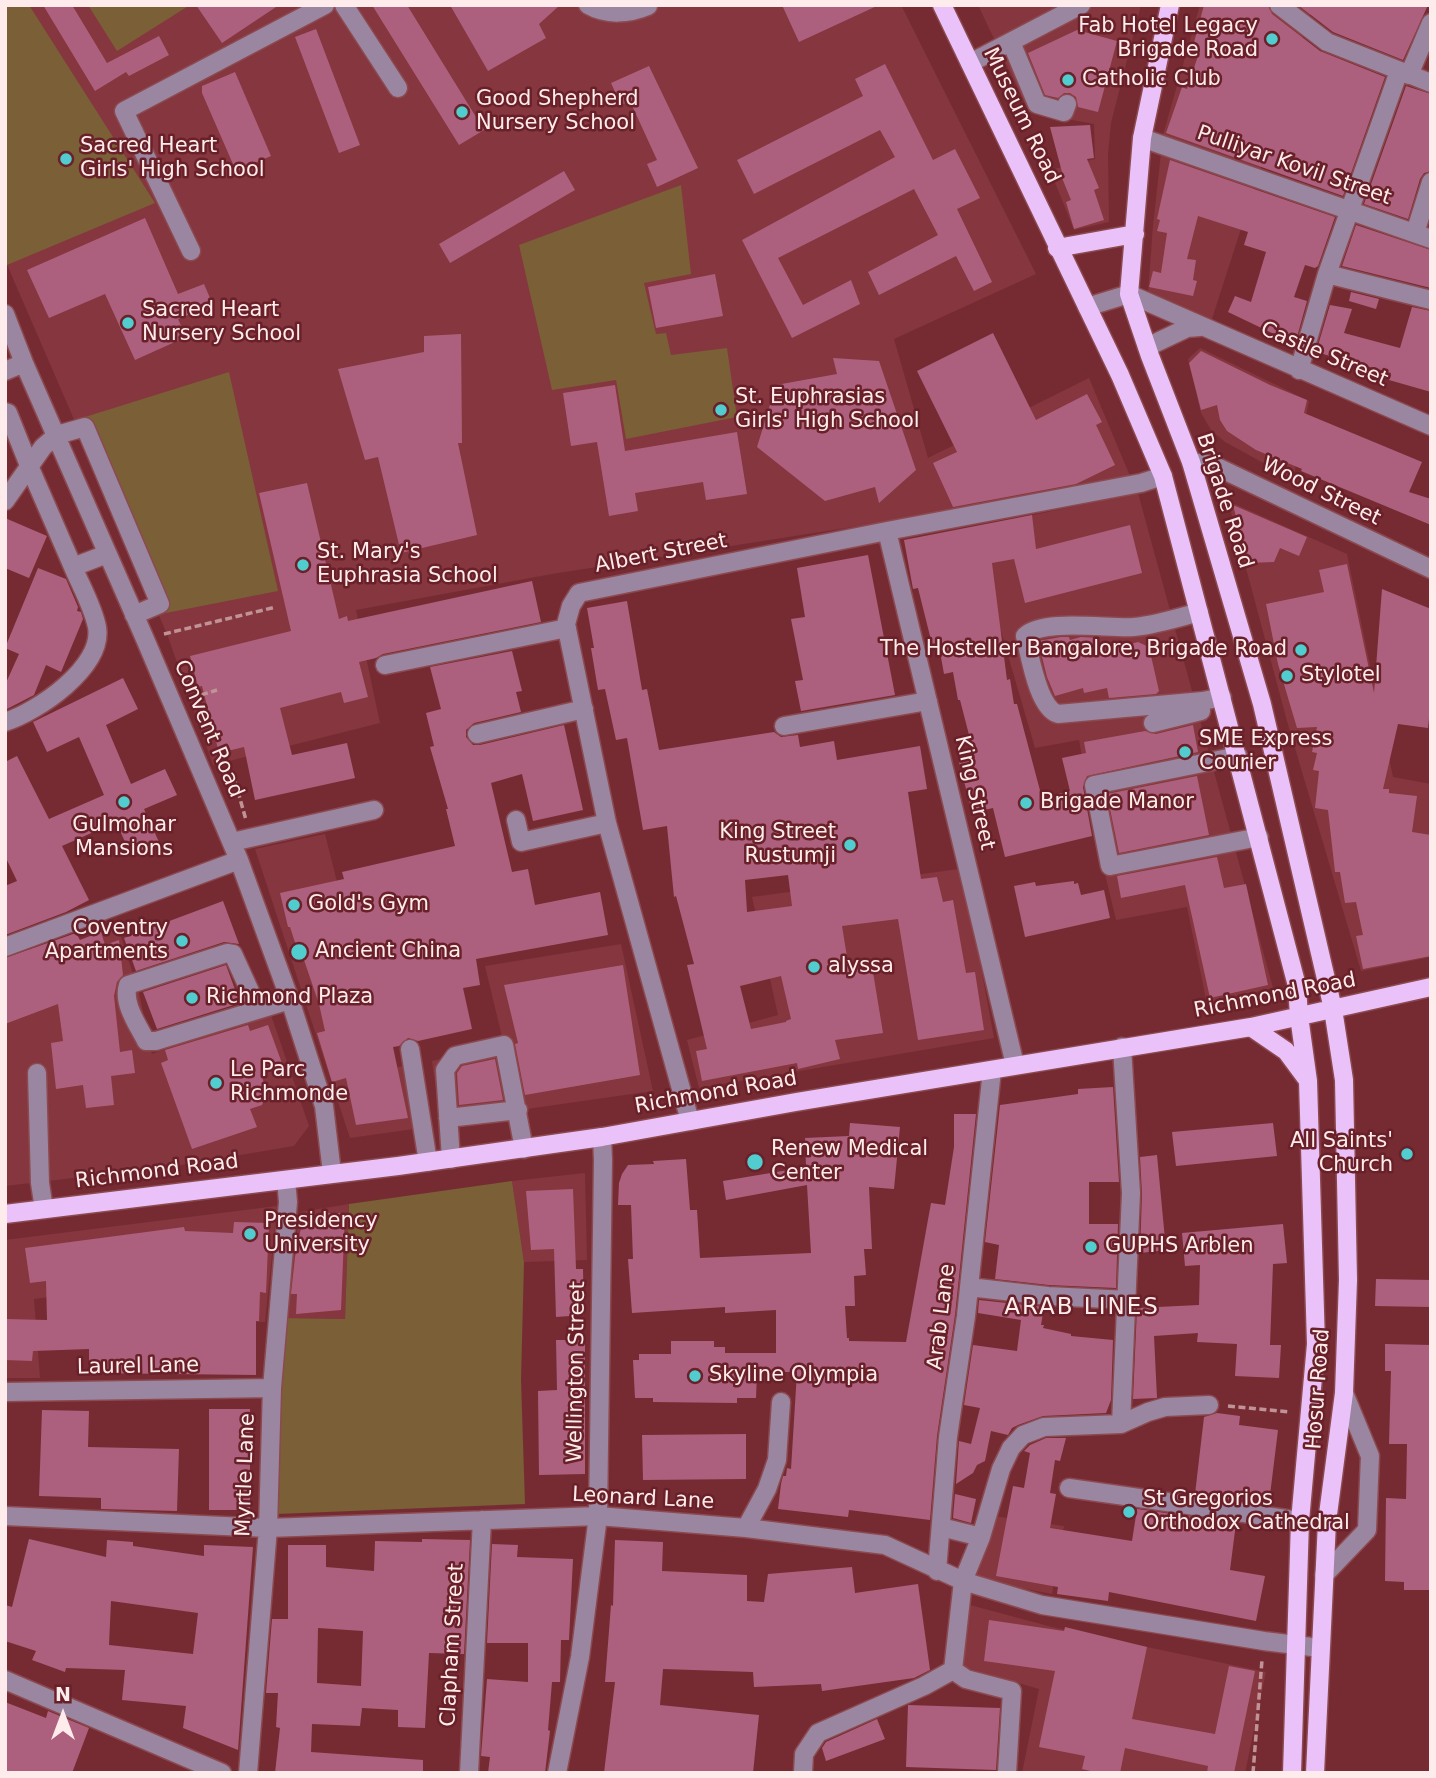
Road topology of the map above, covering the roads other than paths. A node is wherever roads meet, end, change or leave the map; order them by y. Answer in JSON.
{"nodes":[{"id":1,"x":325,"y":5,"type":"edge"},
{"id":2,"x":344,"y":5,"type":"edge"},
{"id":3,"x":588,"y":5,"type":"edge"},
{"id":4,"x":942,"y":5,"type":"edge"},
{"id":5,"x":1081,"y":5,"type":"edge"},
{"id":6,"x":1170,"y":5,"type":"edge"},
{"id":7,"x":1279,"y":5,"type":"edge"},
{"id":8,"x":648,"y":6,"type":"edge"},
{"id":9,"x":1431,"y":23,"type":"edge"},
{"id":10,"x":1011,"y":42,"type":"junction"},
{"id":11,"x":970,"y":62,"type":"junction"},
{"id":12,"x":1404,"y":73,"type":"junction"},
{"id":13,"x":1431,"y":83,"type":"edge"},
{"id":14,"x":398,"y":88,"type":"dead end"},
{"id":15,"x":1067,"y":104,"type":"dead end"},
{"id":16,"x":1142,"y":138,"type":"junction"},
{"id":17,"x":1431,"y":182,"type":"edge"},
{"id":18,"x":1350,"y":209,"type":"junction"},
{"id":19,"x":1135,"y":234,"type":"junction"},
{"id":20,"x":1423,"y":236,"type":"edge"},
{"id":21,"x":1057,"y":248,"type":"junction"},
{"id":22,"x":191,"y":251,"type":"dead end"},
{"id":23,"x":1327,"y":274,"type":"junction"},
{"id":24,"x":1129,"y":294,"type":"junction"},
{"id":25,"x":1431,"y":300,"type":"edge"},
{"id":26,"x":1087,"y":307,"type":"junction"},
{"id":27,"x":5,"y":314,"type":"edge"},
{"id":28,"x":1200,"y":327,"type":"junction"},
{"id":29,"x":1147,"y":347,"type":"junction"},
{"id":30,"x":24,"y":363,"type":"junction"},
{"id":31,"x":1299,"y":370,"type":"junction"},
{"id":32,"x":5,"y":371,"type":"edge"},
{"id":33,"x":5,"y":412,"type":"edge"},
{"id":34,"x":1431,"y":426,"type":"edge"},
{"id":35,"x":57,"y":435,"type":"junction"},
{"id":36,"x":1191,"y":462,"type":"junction"},
{"id":37,"x":30,"y":468,"type":"junction"},
{"id":38,"x":1163,"y":476,"type":"junction"},
{"id":39,"x":5,"y":501,"type":"edge"},
{"id":40,"x":887,"y":531,"type":"junction"},
{"id":41,"x":107,"y":554,"type":"junction"},
{"id":42,"x":73,"y":566,"type":"junction"},
{"id":43,"x":1431,"y":569,"type":"edge"},
{"id":44,"x":1199,"y":612,"type":"junction"},
{"id":45,"x":134,"y":615,"type":"junction"},
{"id":46,"x":567,"y":628,"type":"junction"},
{"id":47,"x":385,"y":665,"type":"dead end"},
{"id":48,"x":928,"y":701,"type":"junction"},
{"id":49,"x":1223,"y":701,"type":"junction"},
{"id":50,"x":584,"y":709,"type":"junction"},
{"id":51,"x":5,"y":723,"type":"edge"},
{"id":52,"x":1153,"y":723,"type":"dead end"},
{"id":53,"x":784,"y":726,"type":"dead end"},
{"id":54,"x":477,"y":734,"type":"dead end"},
{"id":55,"x":1238,"y":756,"type":"junction"},
{"id":56,"x":374,"y":810,"type":"dead end"},
{"id":57,"x":516,"y":820,"type":"dead end"},
{"id":58,"x":607,"y":823,"type":"junction"},
{"id":59,"x":1259,"y":836,"type":"junction"},
{"id":60,"x":232,"y":842,"type":"junction"},
{"id":61,"x":239,"y":860,"type":"junction"},
{"id":62,"x":5,"y":947,"type":"edge"},
{"id":63,"x":1431,"y":987,"type":"edge"},
{"id":64,"x":290,"y":1000,"type":"junction"},
{"id":65,"x":258,"y":1009,"type":"junction"},
{"id":66,"x":1333,"y":1009,"type":"junction"},
{"id":67,"x":1299,"y":1016,"type":"junction"},
{"id":68,"x":1251,"y":1027,"type":"junction"},
{"id":69,"x":1122,"y":1047,"type":"junction"},
{"id":70,"x":410,"y":1049,"type":"dead end"},
{"id":71,"x":1016,"y":1065,"type":"junction"},
{"id":72,"x":992,"y":1069,"type":"junction"},
{"id":73,"x":37,"y":1073,"type":"dead end"},
{"id":74,"x":1308,"y":1081,"type":"junction"},
{"id":75,"x":518,"y":1110,"type":"junction"},
{"id":76,"x":448,"y":1118,"type":"junction"},
{"id":77,"x":690,"y":1121,"type":"junction"},
{"id":78,"x":602,"y":1137,"type":"junction"},
{"id":79,"x":524,"y":1149,"type":"junction"},
{"id":80,"x":451,"y":1159,"type":"junction"},
{"id":81,"x":428,"y":1162,"type":"junction"},
{"id":82,"x":332,"y":1173,"type":"junction"},
{"id":83,"x":286,"y":1180,"type":"junction"},
{"id":84,"x":44,"y":1209,"type":"junction"},
{"id":85,"x":5,"y":1214,"type":"edge"},
{"id":86,"x":969,"y":1287,"type":"junction"},
{"id":87,"x":1128,"y":1300,"type":"junction"},
{"id":88,"x":272,"y":1388,"type":"junction"},
{"id":89,"x":5,"y":1392,"type":"edge"},
{"id":90,"x":1344,"y":1393,"type":"junction"},
{"id":91,"x":781,"y":1402,"type":"dead end"},
{"id":92,"x":1209,"y":1405,"type":"road end"},
{"id":93,"x":1121,"y":1424,"type":"junction"},
{"id":94,"x":1069,"y":1488,"type":"dead end"},
{"id":95,"x":5,"y":1516,"type":"edge"},
{"id":96,"x":598,"y":1516,"type":"junction"},
{"id":97,"x":482,"y":1520,"type":"junction"},
{"id":98,"x":1300,"y":1521,"type":"junction"},
{"id":99,"x":941,"y":1527,"type":"junction"},
{"id":100,"x":268,"y":1528,"type":"junction"},
{"id":101,"x":746,"y":1528,"type":"junction"},
{"id":102,"x":981,"y":1538,"type":"junction"},
{"id":103,"x":937,"y":1571,"type":"junction"},
{"id":104,"x":1324,"y":1575,"type":"junction"},
{"id":105,"x":963,"y":1581,"type":"junction"},
{"id":106,"x":1295,"y":1645,"type":"junction"},
{"id":107,"x":1320,"y":1648,"type":"junction"},
{"id":108,"x":953,"y":1670,"type":"junction"},
{"id":109,"x":5,"y":1680,"type":"edge"},
{"id":110,"x":222,"y":1773,"type":"edge"},
{"id":111,"x":248,"y":1773,"type":"edge"},
{"id":112,"x":469,"y":1773,"type":"edge"},
{"id":113,"x":557,"y":1773,"type":"edge"},
{"id":114,"x":803,"y":1773,"type":"edge"},
{"id":115,"x":1007,"y":1773,"type":"edge"},
{"id":116,"x":1292,"y":1773,"type":"edge"},
{"id":117,"x":1315,"y":1773,"type":"edge"}],
"edges":[{"from":1,"to":22,"type":"street"},
{"from":2,"to":14,"type":"street"},
{"from":3,"to":8,"type":"street"},
{"from":4,"to":11,"type":"main road","name":"Museum Road"},
{"from":5,"to":10,"type":"street"},
{"from":6,"to":16,"type":"main road","name":"Brigade Road"},
{"from":7,"to":12,"type":"street"},
{"from":9,"to":12,"type":"street"},
{"from":10,"to":11,"type":"street"},
{"from":10,"to":15,"type":"street"},
{"from":11,"to":21,"type":"main road","name":"Museum Road"},
{"from":12,"to":13,"type":"street"},
{"from":12,"to":18,"type":"street"},
{"from":16,"to":18,"type":"street","name":"Pulliyar Kovil Street"},
{"from":16,"to":19,"type":"main road","name":"Brigade Road"},
{"from":17,"to":20,"type":"street"},
{"from":18,"to":20,"type":"street","name":"Pulliyar Kovil Street"},
{"from":18,"to":23,"type":"street"},
{"from":19,"to":21,"type":"main road"},
{"from":19,"to":24,"type":"main road","name":"Brigade Road"},
{"from":21,"to":26,"type":"main road"},
{"from":23,"to":25,"type":"street"},
{"from":23,"to":31,"type":"street"},
{"from":24,"to":26,"type":"street"},
{"from":24,"to":28,"type":"street","name":"Castle Street"},
{"from":24,"to":29,"type":"main road","name":"Brigade Road"},
{"from":26,"to":38,"type":"main road"},
{"from":27,"to":30,"type":"street","name":"Convent Road"},
{"from":28,"to":29,"type":"street"},
{"from":28,"to":31,"type":"street","name":"Castle Street"},
{"from":29,"to":36,"type":"main road","name":"Brigade Road"},
{"from":30,"to":32,"type":"street"},
{"from":30,"to":35,"type":"street","name":"Convent Road"},
{"from":31,"to":34,"type":"street","name":"Castle Street"},
{"from":33,"to":37,"type":"street"},
{"from":35,"to":37,"type":"street"},
{"from":35,"to":41,"type":"street","name":"Convent Road"},
{"from":35,"to":45,"type":"street"},
{"from":36,"to":43,"type":"street","name":"Wood Street"},
{"from":36,"to":66,"type":"main road","name":"Brigade Road"},
{"from":37,"to":39,"type":"street"},
{"from":37,"to":42,"type":"street"},
{"from":38,"to":40,"type":"street","name":"Albert Street"},
{"from":38,"to":44,"type":"main road"},
{"from":40,"to":46,"type":"street","name":"Albert Street"},
{"from":40,"to":48,"type":"street","name":"King Street"},
{"from":41,"to":42,"type":"street"},
{"from":41,"to":45,"type":"street","name":"Convent Road"},
{"from":42,"to":51,"type":"street"},
{"from":44,"to":49,"type":"main road"},
{"from":44,"to":49,"type":"street"},
{"from":45,"to":60,"type":"street","name":"Convent Road"},
{"from":46,"to":47,"type":"street"},
{"from":46,"to":50,"type":"street","name":"Albert Street"},
{"from":48,"to":53,"type":"street"},
{"from":48,"to":71,"type":"street","name":"King Street"},
{"from":49,"to":52,"type":"street"},
{"from":49,"to":55,"type":"main road"},
{"from":50,"to":54,"type":"street"},
{"from":50,"to":58,"type":"street","name":"Albert Street"},
{"from":55,"to":59,"type":"main road"},
{"from":55,"to":59,"type":"street"},
{"from":56,"to":60,"type":"street"},
{"from":57,"to":58,"type":"street"},
{"from":58,"to":77,"type":"street","name":"Albert Street"},
{"from":59,"to":67,"type":"main road"},
{"from":60,"to":61,"type":"street","name":"Convent Road"},
{"from":61,"to":62,"type":"street"},
{"from":61,"to":64,"type":"street","name":"Convent Road"},
{"from":63,"to":66,"type":"main road","name":"Richmond Road"},
{"from":64,"to":65,"type":"street"},
{"from":64,"to":82,"type":"street","name":"Convent Road"},
{"from":65,"to":65,"type":"street"},
{"from":66,"to":67,"type":"main road","name":"Richmond Road"},
{"from":66,"to":90,"type":"main road","name":"Hosur Road"},
{"from":67,"to":68,"type":"main road","name":"Richmond Road"},
{"from":67,"to":74,"type":"main road","name":"Hosur Road"},
{"from":68,"to":69,"type":"main road","name":"Richmond Road"},
{"from":68,"to":74,"type":"main road"},
{"from":69,"to":71,"type":"main road","name":"Richmond Road"},
{"from":69,"to":87,"type":"street"},
{"from":70,"to":81,"type":"street"},
{"from":71,"to":72,"type":"main road","name":"Richmond Road"},
{"from":72,"to":77,"type":"main road","name":"Richmond Road"},
{"from":72,"to":86,"type":"street","name":"Arab Lane"},
{"from":73,"to":84,"type":"street"},
{"from":74,"to":98,"type":"main road","name":"Hosur Road"},
{"from":75,"to":76,"type":"street"},
{"from":75,"to":76,"type":"street"},
{"from":75,"to":79,"type":"street"},
{"from":76,"to":80,"type":"street"},
{"from":77,"to":78,"type":"main road","name":"Richmond Road"},
{"from":78,"to":79,"type":"main road","name":"Richmond Road"},
{"from":78,"to":96,"type":"street","name":"Wellington Street"},
{"from":79,"to":80,"type":"main road","name":"Richmond Road"},
{"from":80,"to":81,"type":"main road","name":"Richmond Road"},
{"from":81,"to":82,"type":"main road","name":"Richmond Road"},
{"from":82,"to":83,"type":"main road","name":"Richmond Road"},
{"from":83,"to":84,"type":"main road","name":"Richmond Road"},
{"from":83,"to":88,"type":"street","name":"Myrtle Lane"},
{"from":84,"to":85,"type":"main road","name":"Richmond Road"},
{"from":86,"to":87,"type":"street"},
{"from":86,"to":99,"type":"street","name":"Arab Lane"},
{"from":87,"to":93,"type":"street"},
{"from":88,"to":89,"type":"street","name":"Laurel Lane"},
{"from":88,"to":100,"type":"street","name":"Myrtle Lane"},
{"from":90,"to":104,"type":"main road","name":"Hosur Road"},
{"from":90,"to":104,"type":"street"},
{"from":91,"to":101,"type":"street"},
{"from":92,"to":93,"type":"street"},
{"from":93,"to":102,"type":"street"},
{"from":94,"to":98,"type":"street"},
{"from":95,"to":100,"type":"street","name":"Leonard Lane"},
{"from":96,"to":97,"type":"street","name":"Leonard Lane"},
{"from":96,"to":101,"type":"street","name":"Leonard Lane"},
{"from":96,"to":113,"type":"street","name":"Wellington Street"},
{"from":97,"to":100,"type":"street","name":"Leonard Lane"},
{"from":97,"to":112,"type":"street","name":"Clapham Street"},
{"from":98,"to":106,"type":"main road","name":"Hosur Road"},
{"from":99,"to":102,"type":"street"},
{"from":99,"to":103,"type":"street","name":"Arab Lane"},
{"from":100,"to":111,"type":"street","name":"Myrtle Lane"},
{"from":101,"to":103,"type":"street","name":"Leonard Lane"},
{"from":102,"to":105,"type":"street"},
{"from":103,"to":105,"type":"street","name":"Leonard Lane"},
{"from":104,"to":107,"type":"main road","name":"Hosur Road"},
{"from":105,"to":106,"type":"street","name":"Leonard Lane"},
{"from":105,"to":108,"type":"street"},
{"from":106,"to":107,"type":"street","name":"Leonard Lane"},
{"from":106,"to":116,"type":"main road","name":"Hosur Road"},
{"from":107,"to":117,"type":"main road","name":"Hosur Road"},
{"from":108,"to":114,"type":"street"},
{"from":108,"to":115,"type":"street"},
{"from":109,"to":110,"type":"street"}]}
